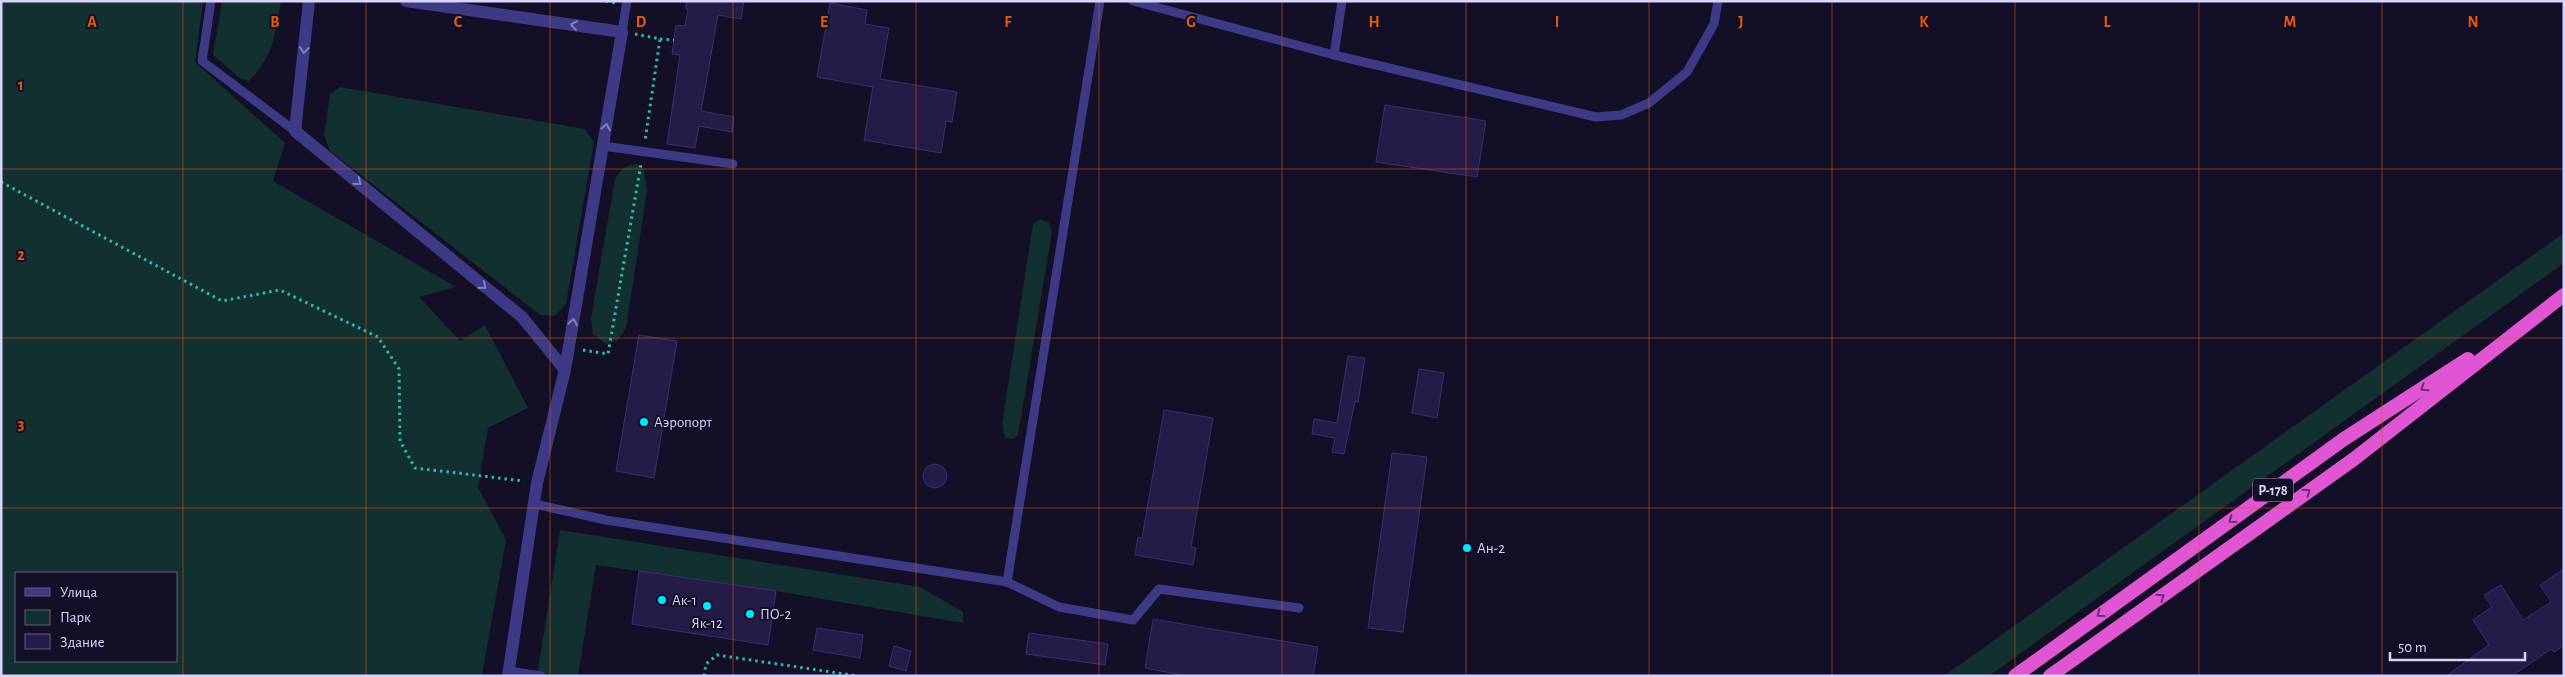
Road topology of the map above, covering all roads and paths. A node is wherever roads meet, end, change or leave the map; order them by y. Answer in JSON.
{"nodes":[{"id":1,"x":211,"y":1,"type":"edge"},
{"id":2,"x":310,"y":1,"type":"edge"},
{"id":3,"x":406,"y":1,"type":"edge"},
{"id":4,"x":627,"y":1,"type":"edge"},
{"id":5,"x":1100,"y":1,"type":"edge"},
{"id":6,"x":1133,"y":1,"type":"edge"},
{"id":7,"x":1342,"y":1,"type":"edge"},
{"id":8,"x":1718,"y":1,"type":"edge"},
{"id":9,"x":622,"y":32,"type":"junction"},
{"id":10,"x":660,"y":39,"type":"junction"},
{"id":11,"x":674,"y":40,"type":"dead end"},
{"id":12,"x":1334,"y":55,"type":"junction"},
{"id":13,"x":296,"y":131,"type":"junction"},
{"id":14,"x":602,"y":146,"type":"junction"},
{"id":15,"x":643,"y":152,"type":"junction"},
{"id":16,"x":733,"y":164,"type":"dead end"},
{"id":17,"x":1,"y":182,"type":"edge"},
{"id":18,"x":2564,"y":295,"type":"edge"},
{"id":19,"x":2538,"y":314,"type":"junction"},
{"id":20,"x":569,"y":348,"type":"junction"},
{"id":21,"x":565,"y":370,"type":"junction"},
{"id":22,"x":537,"y":483,"type":"junction"},
{"id":23,"x":535,"y":504,"type":"junction"},
{"id":24,"x":1007,"y":582,"type":"junction"},
{"id":25,"x":1299,"y":608,"type":"dead end"},
{"id":26,"x":508,"y":673,"type":"edge"},
{"id":27,"x":541,"y":676,"type":"edge"},
{"id":28,"x":704,"y":676,"type":"edge"},
{"id":29,"x":858,"y":676,"type":"edge"},
{"id":30,"x":2015,"y":676,"type":"edge"},
{"id":31,"x":2050,"y":676,"type":"edge"}],
"edges":[{"from":1,"to":13,"type":"lane"},
{"from":2,"to":13,"type":"street","one_way":true},
{"from":9,"to":3,"type":"street","one_way":true},
{"from":4,"to":9,"type":"lane"},
{"from":5,"to":24,"type":"lane"},
{"from":6,"to":12,"type":"lane"},
{"from":7,"to":12,"type":"lane"},
{"from":8,"to":12,"type":"lane"},
{"from":9,"to":10,"type":"path"},
{"from":14,"to":9,"type":"street","one_way":true},
{"from":10,"to":11,"type":"path"},
{"from":10,"to":15,"type":"path"},
{"from":13,"to":21,"type":"street","one_way":true},
{"from":14,"to":15,"type":"lane"},
{"from":20,"to":14,"type":"street","one_way":true},
{"from":15,"to":16,"type":"lane"},
{"from":15,"to":20,"type":"path"},
{"from":17,"to":22,"type":"path"},
{"from":18,"to":19,"type":"highway","number":"Р-178"},
{"from":19,"to":30,"type":"highway","number":"Р-178","one_way":true},
{"from":31,"to":19,"type":"highway","number":"Р-178","one_way":true},
{"from":20,"to":21,"type":"street"},
{"from":21,"to":22,"type":"street"},
{"from":22,"to":23,"type":"street"},
{"from":23,"to":24,"type":"lane"},
{"from":23,"to":26,"type":"street"},
{"from":24,"to":25,"type":"lane"},
{"from":26,"to":27,"type":"lane"},
{"from":28,"to":29,"type":"path"}]}
